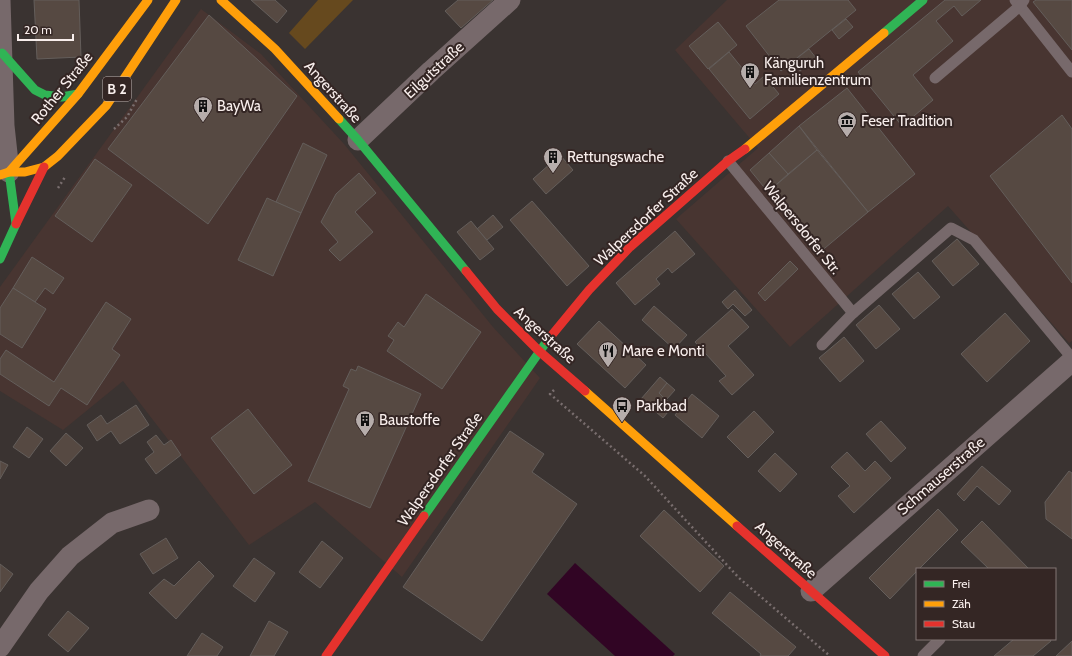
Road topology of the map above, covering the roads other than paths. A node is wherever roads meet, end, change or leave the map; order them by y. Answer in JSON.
{"nodes":[{"id":1,"x":0,"y":0,"type":"edge"},
{"id":2,"x":148,"y":0,"type":"edge"},
{"id":3,"x":176,"y":0,"type":"edge"},
{"id":4,"x":221,"y":0,"type":"edge"},
{"id":5,"x":510,"y":0,"type":"edge"},
{"id":6,"x":923,"y":0,"type":"edge"},
{"id":7,"x":1020,"y":2,"type":"edge"},
{"id":8,"x":2,"y":53,"type":"junction"},
{"id":9,"x":1072,"y":72,"type":"edge"},
{"id":10,"x":935,"y":78,"type":"dead end"},
{"id":11,"x":78,"y":94,"type":"junction"},
{"id":12,"x":358,"y":140,"type":"junction"},
{"id":13,"x":728,"y":161,"type":"junction"},
{"id":14,"x":44,"y":167,"type":"junction"},
{"id":15,"x":5,"y":174,"type":"edge"},
{"id":16,"x":16,"y":224,"type":"junction"},
{"id":17,"x":0,"y":259,"type":"edge"},
{"id":18,"x":853,"y":313,"type":"junction"},
{"id":19,"x":822,"y":345,"type":"dead end"},
{"id":20,"x":539,"y":351,"type":"junction"},
{"id":21,"x":1072,"y":358,"type":"edge"},
{"id":22,"x":1072,"y":361,"type":"edge"},
{"id":23,"x":149,"y":510,"type":"dead end"},
{"id":24,"x":811,"y":591,"type":"junction"},
{"id":25,"x":939,"y":640,"type":"edge"},
{"id":26,"x":0,"y":647,"type":"edge"},
{"id":27,"x":326,"y":656,"type":"edge"},
{"id":28,"x":885,"y":656,"type":"edge"},
{"id":29,"x":923,"y":656,"type":"edge"}],
"edges":[{"from":1,"to":8,"type":"street"},
{"from":2,"to":11,"type":"street","name":"Rother Straße","number":"B 2"},
{"from":3,"to":14,"type":"street","number":"B 2"},
{"from":4,"to":12,"type":"street","name":"Angerstraße"},
{"from":5,"to":12,"type":"street","name":"Eilgutstraße"},
{"from":6,"to":13,"type":"street","name":"Walpersdorfer Straße"},
{"from":7,"to":9,"type":"lane"},
{"from":7,"to":10,"type":"lane"},
{"from":8,"to":11,"type":"street"},
{"from":8,"to":15,"type":"street"},
{"from":11,"to":15,"type":"street","name":"Rother Straße","number":"B 2"},
{"from":12,"to":20,"type":"street","name":"Angerstraße"},
{"from":13,"to":18,"type":"lane","name":"Walpersdorfer Str."},
{"from":13,"to":20,"type":"street","name":"Walpersdorfer Straße"},
{"from":14,"to":15,"type":"street"},
{"from":14,"to":16,"type":"street","number":"B 2"},
{"from":15,"to":16,"type":"street"},
{"from":16,"to":17,"type":"street","number":"B 2"},
{"from":18,"to":19,"type":"lane"},
{"from":18,"to":21,"type":"lane"},
{"from":20,"to":24,"type":"street","name":"Angerstraße"},
{"from":20,"to":27,"type":"street","name":"Walpersdorfer Straße"},
{"from":22,"to":24,"type":"street","name":"Schmauserstraße"},
{"from":23,"to":26,"type":"street"},
{"from":24,"to":28,"type":"street","name":"Angerstraße"},
{"from":25,"to":29,"type":"lane"}]}
